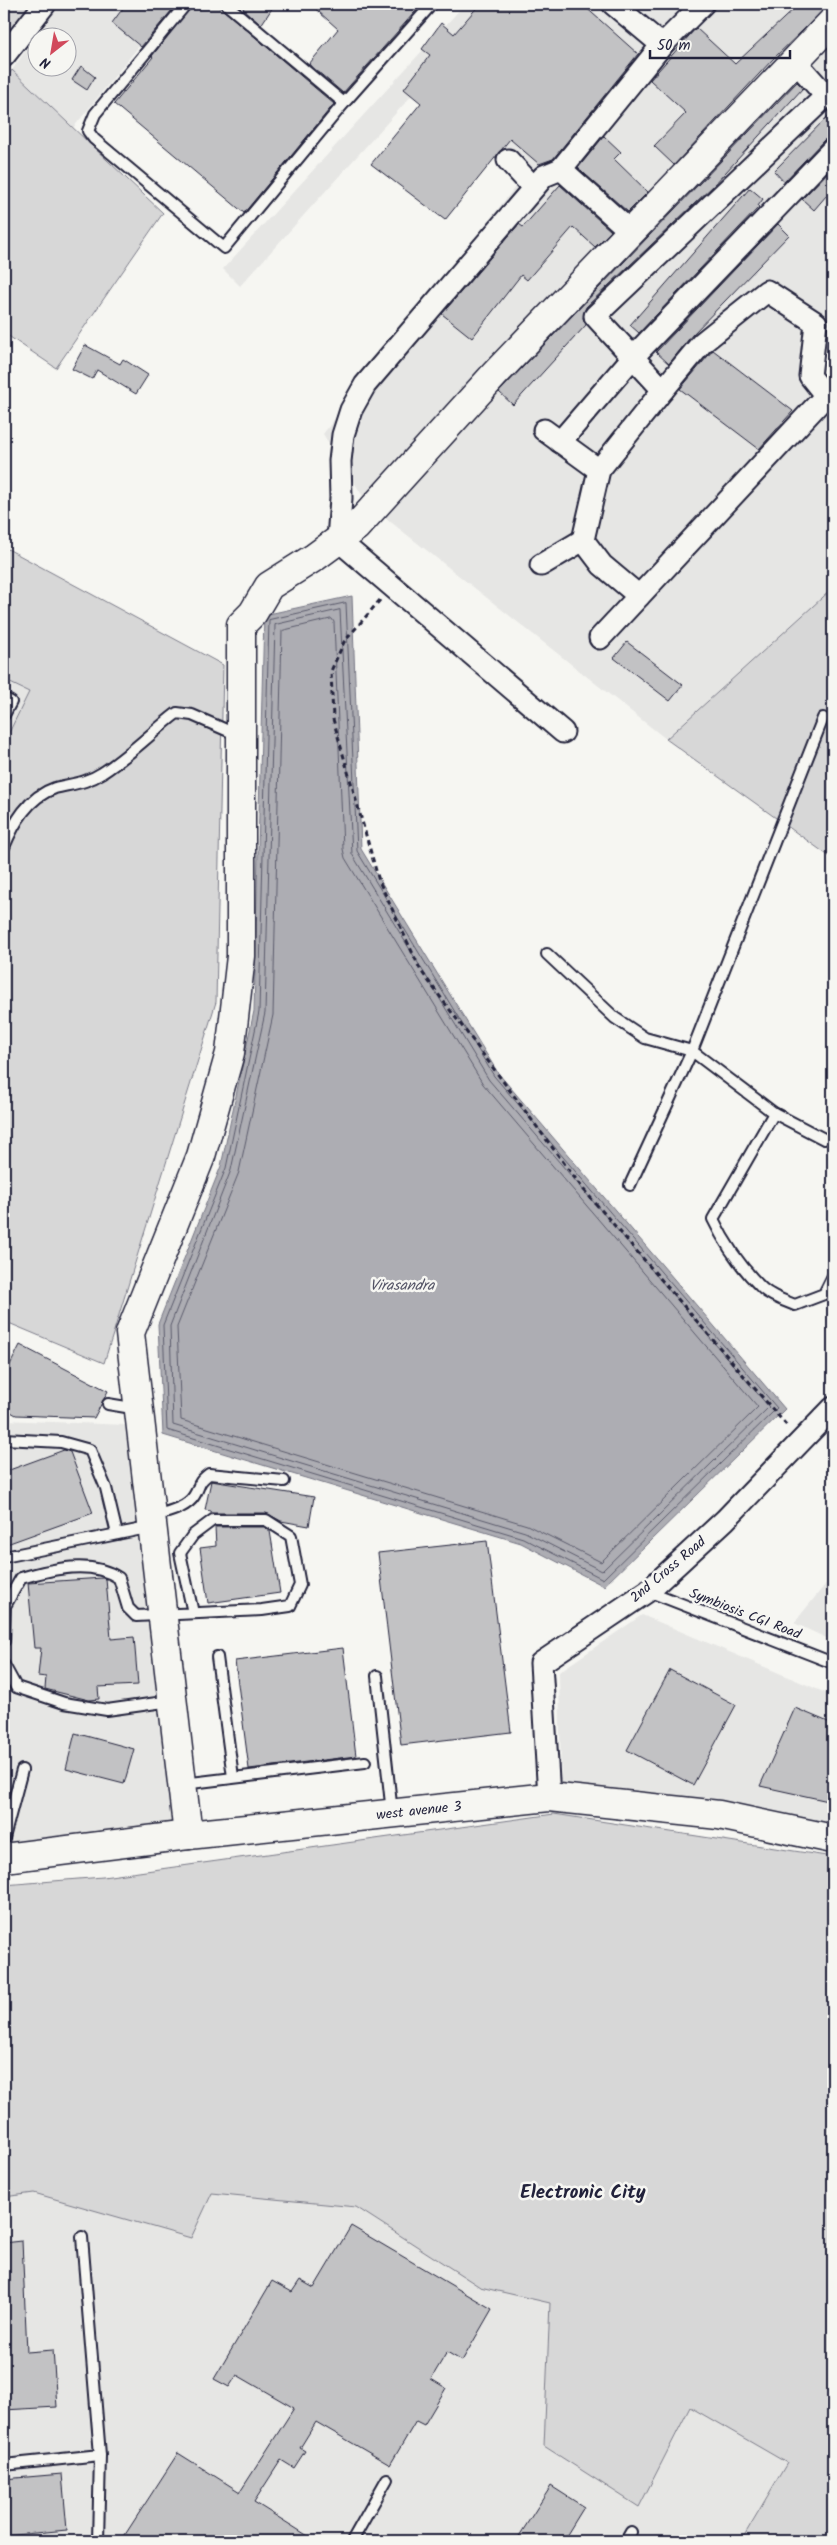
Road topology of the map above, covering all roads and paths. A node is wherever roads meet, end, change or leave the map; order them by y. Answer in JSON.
{"nodes":[{"id":1,"x":45,"y":4,"type":"edge"},
{"id":2,"x":186,"y":4,"type":"edge"},
{"id":3,"x":226,"y":4,"type":"edge"},
{"id":4,"x":432,"y":4,"type":"edge"},
{"id":5,"x":613,"y":4,"type":"edge"},
{"id":6,"x":691,"y":8,"type":"edge"},
{"id":7,"x":833,"y":21,"type":"edge"},
{"id":8,"x":662,"y":45,"type":"junction"},
{"id":9,"x":4,"y":56,"type":"edge"},
{"id":10,"x":795,"y":60,"type":"junction"},
{"id":11,"x":344,"y":103,"type":"junction"},
{"id":12,"x":833,"y":149,"type":"edge"},
{"id":13,"x":508,"y":160,"type":"dead end"},
{"id":14,"x":561,"y":169,"type":"junction"},
{"id":15,"x":533,"y":187,"type":"junction"},
{"id":16,"x":630,"y":231,"type":"junction"},
{"id":17,"x":633,"y":357,"type":"junction"},
{"id":18,"x":663,"y":390,"type":"junction"},
{"id":19,"x":830,"y":392,"type":"edge"},
{"id":20,"x":599,"y":470,"type":"junction"},
{"id":21,"x":338,"y":540,"type":"junction"},
{"id":22,"x":583,"y":540,"type":"junction"},
{"id":23,"x":542,"y":565,"type":"dead end"},
{"id":24,"x":391,"y":586,"type":"junction"},
{"id":25,"x":639,"y":596,"type":"junction"},
{"id":26,"x":600,"y":638,"type":"dead end"},
{"id":27,"x":4,"y":698,"type":"edge"},
{"id":28,"x":4,"y":715,"type":"edge"},
{"id":29,"x":823,"y":718,"type":"dead end"},
{"id":30,"x":563,"y":732,"type":"dead end"},
{"id":31,"x":241,"y":736,"type":"junction"},
{"id":32,"x":4,"y":847,"type":"edge"},
{"id":33,"x":547,"y":954,"type":"dead end"},
{"id":34,"x":692,"y":1051,"type":"junction"},
{"id":35,"x":774,"y":1113,"type":"junction"},
{"id":36,"x":824,"y":1139,"type":"dead end"},
{"id":37,"x":630,"y":1185,"type":"dead end"},
{"id":38,"x":833,"y":1276,"type":"edge"},
{"id":39,"x":108,"y":1404,"type":"dead end"},
{"id":40,"x":833,"y":1408,"type":"edge"},
{"id":41,"x":139,"y":1410,"type":"junction"},
{"id":42,"x":4,"y":1439,"type":"edge"},
{"id":43,"x":800,"y":1442,"type":"junction"},
{"id":44,"x":284,"y":1481,"type":"dead end"},
{"id":45,"x":152,"y":1522,"type":"junction"},
{"id":46,"x":117,"y":1534,"type":"junction"},
{"id":47,"x":4,"y":1557,"type":"edge"},
{"id":48,"x":648,"y":1591,"type":"junction"},
{"id":49,"x":193,"y":1613,"type":"junction"},
{"id":50,"x":162,"y":1614,"type":"junction"},
{"id":51,"x":4,"y":1641,"type":"edge"},
{"id":52,"x":217,"y":1657,"type":"dead end"},
{"id":53,"x":833,"y":1663,"type":"edge"},
{"id":54,"x":4,"y":1665,"type":"edge"},
{"id":55,"x":377,"y":1676,"type":"dead end"},
{"id":56,"x":172,"y":1701,"type":"junction"},
{"id":57,"x":365,"y":1762,"type":"dead end"},
{"id":58,"x":22,"y":1770,"type":"dead end"},
{"id":59,"x":233,"y":1777,"type":"junction"},
{"id":60,"x":182,"y":1784,"type":"junction"},
{"id":61,"x":549,"y":1797,"type":"junction"},
{"id":62,"x":392,"y":1814,"type":"junction"},
{"id":63,"x":188,"y":1835,"type":"junction"},
{"id":64,"x":4,"y":1838,"type":"edge"},
{"id":65,"x":833,"y":1839,"type":"edge"},
{"id":66,"x":4,"y":1858,"type":"edge"},
{"id":67,"x":82,"y":2236,"type":"dead end"},
{"id":68,"x":100,"y":2455,"type":"junction"},
{"id":69,"x":4,"y":2465,"type":"edge"},
{"id":70,"x":387,"y":2479,"type":"dead end"},
{"id":71,"x":98,"y":2541,"type":"edge"},
{"id":72,"x":352,"y":2541,"type":"edge"}],
"edges":[{"from":1,"to":9,"type":"street"},
{"from":2,"to":11,"type":"lane"},
{"from":3,"to":11,"type":"lane"},
{"from":4,"to":11,"type":"lane"},
{"from":5,"to":8,"type":"street"},
{"from":6,"to":8,"type":"street"},
{"from":7,"to":10,"type":"street"},
{"from":8,"to":14,"type":"street"},
{"from":10,"to":16,"type":"street"},
{"from":10,"to":17,"type":"street"},
{"from":12,"to":17,"type":"street"},
{"from":13,"to":15,"type":"street"},
{"from":14,"to":15,"type":"street"},
{"from":14,"to":16,"type":"street"},
{"from":15,"to":21,"type":"street"},
{"from":16,"to":21,"type":"street"},
{"from":17,"to":18,"type":"street"},
{"from":17,"to":20,"type":"street"},
{"from":18,"to":19,"type":"street"},
{"from":18,"to":20,"type":"street"},
{"from":19,"to":25,"type":"street"},
{"from":20,"to":22,"type":"street"},
{"from":21,"to":24,"type":"street"},
{"from":21,"to":31,"type":"street"},
{"from":22,"to":23,"type":"street"},
{"from":22,"to":25,"type":"street"},
{"from":24,"to":30,"type":"street"},
{"from":24,"to":43,"type":"path"},
{"from":25,"to":26,"type":"street"},
{"from":27,"to":28,"type":"lane"},
{"from":29,"to":34,"type":"lane"},
{"from":31,"to":32,"type":"lane"},
{"from":31,"to":41,"type":"street"},
{"from":33,"to":34,"type":"lane"},
{"from":34,"to":35,"type":"lane"},
{"from":34,"to":37,"type":"lane"},
{"from":35,"to":36,"type":"lane"},
{"from":35,"to":38,"type":"lane"},
{"from":39,"to":41,"type":"lane"},
{"from":40,"to":43,"type":"street","name":"2nd Cross Road"},
{"from":41,"to":45,"type":"street"},
{"from":42,"to":46,"type":"lane"},
{"from":43,"to":48,"type":"street","name":"2nd Cross Road"},
{"from":44,"to":45,"type":"lane"},
{"from":45,"to":46,"type":"lane"},
{"from":45,"to":50,"type":"street"},
{"from":46,"to":47,"type":"lane"},
{"from":48,"to":53,"type":"lane","name":"Symbiosis CGI Road"},
{"from":48,"to":61,"type":"street","name":"2nd Cross Road"},
{"from":49,"to":49,"type":"lane"},
{"from":49,"to":50,"type":"lane"},
{"from":50,"to":51,"type":"lane"},
{"from":50,"to":56,"type":"street"},
{"from":52,"to":59,"type":"lane"},
{"from":54,"to":56,"type":"lane"},
{"from":55,"to":62,"type":"lane"},
{"from":56,"to":60,"type":"street"},
{"from":57,"to":59,"type":"lane"},
{"from":58,"to":64,"type":"lane"},
{"from":59,"to":60,"type":"lane"},
{"from":60,"to":63,"type":"street"},
{"from":61,"to":62,"type":"street","name":"west avenue 3"},
{"from":61,"to":65,"type":"street","name":"west avenue 3"},
{"from":62,"to":63,"type":"street","name":"west avenue 3"},
{"from":63,"to":66,"type":"street","name":"west avenue 3"},
{"from":67,"to":68,"type":"lane"},
{"from":68,"to":69,"type":"lane"},
{"from":68,"to":71,"type":"lane"},
{"from":70,"to":72,"type":"lane"}]}
